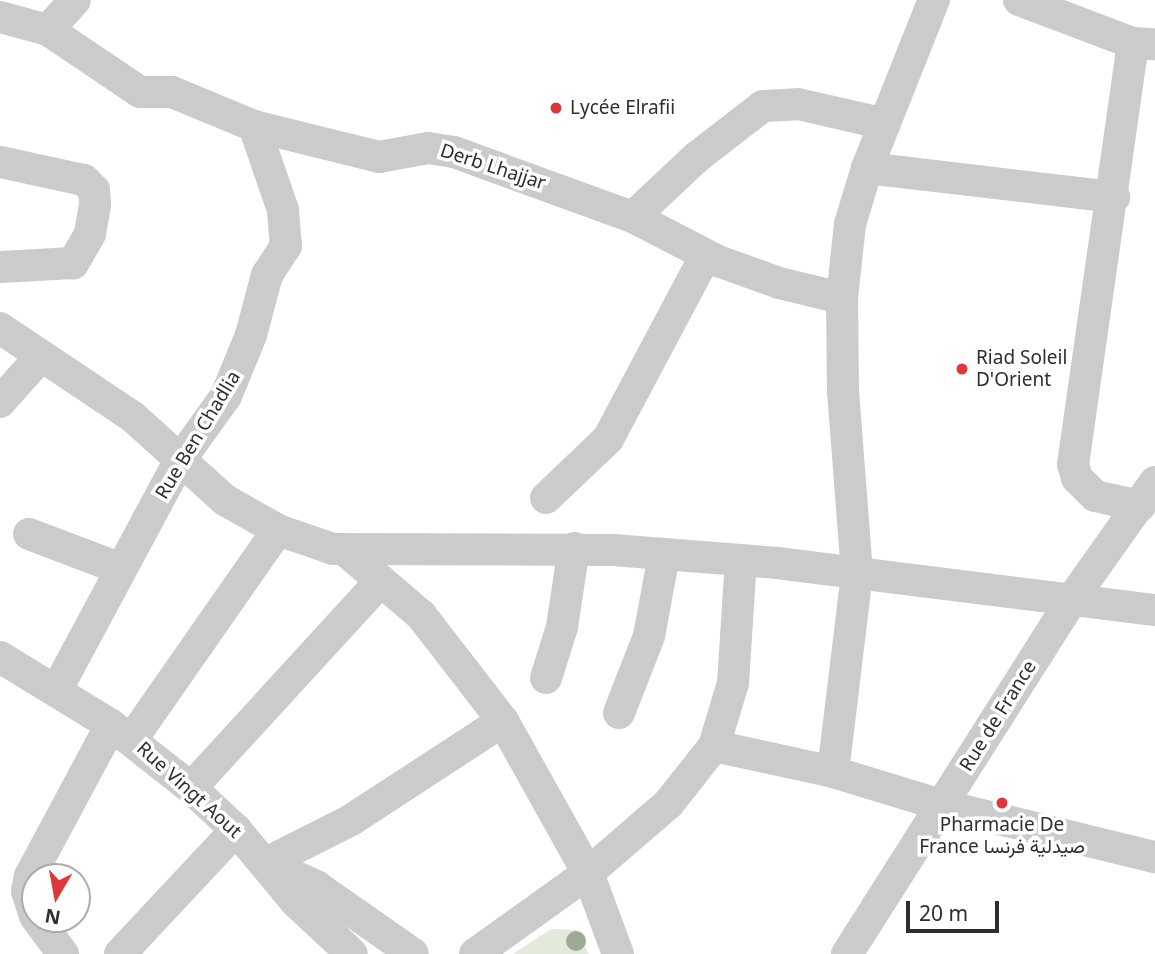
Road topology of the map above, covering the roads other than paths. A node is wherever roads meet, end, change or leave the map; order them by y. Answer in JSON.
{"nodes":[{"id":1,"x":75,"y":0,"type":"edge"},
{"id":2,"x":934,"y":0,"type":"edge"},
{"id":3,"x":1019,"y":0,"type":"edge"},
{"id":4,"x":1076,"y":12,"type":"edge"},
{"id":5,"x":0,"y":18,"type":"edge"},
{"id":6,"x":48,"y":30,"type":"junction"},
{"id":7,"x":1144,"y":43,"type":"edge"},
{"id":8,"x":885,"y":124,"type":"junction"},
{"id":9,"x":254,"y":126,"type":"junction"},
{"id":10,"x":0,"y":162,"type":"edge"},
{"id":11,"x":867,"y":168,"type":"junction"},
{"id":12,"x":1114,"y":197,"type":"junction"},
{"id":13,"x":633,"y":218,"type":"junction"},
{"id":14,"x":706,"y":255,"type":"junction"},
{"id":15,"x":0,"y":267,"type":"edge"},
{"id":16,"x":842,"y":298,"type":"junction"},
{"id":17,"x":1,"y":332,"type":"edge"},
{"id":18,"x":39,"y":358,"type":"junction"},
{"id":19,"x":0,"y":402,"type":"edge"},
{"id":20,"x":180,"y":460,"type":"junction"},
{"id":21,"x":1147,"y":494,"type":"edge"},
{"id":22,"x":546,"y":498,"type":"dead end"},
{"id":23,"x":278,"y":530,"type":"junction"},
{"id":24,"x":29,"y":534,"type":"dead end"},
{"id":25,"x":574,"y":548,"type":"junction"},
{"id":26,"x":346,"y":551,"type":"junction"},
{"id":27,"x":664,"y":555,"type":"junction"},
{"id":28,"x":741,"y":561,"type":"junction"},
{"id":29,"x":119,"y":568,"type":"junction"},
{"id":30,"x":857,"y":573,"type":"junction"},
{"id":31,"x":381,"y":581,"type":"junction"},
{"id":32,"x":1070,"y":602,"type":"junction"},
{"id":33,"x":1155,"y":610,"type":"edge"},
{"id":34,"x":1,"y":662,"type":"edge"},
{"id":35,"x":546,"y":678,"type":"dead end"},
{"id":36,"x":56,"y":691,"type":"junction"},
{"id":37,"x":620,"y":713,"type":"dead end"},
{"id":38,"x":503,"y":721,"type":"junction"},
{"id":39,"x":121,"y":732,"type":"junction"},
{"id":40,"x":714,"y":746,"type":"junction"},
{"id":41,"x":833,"y":772,"type":"junction"},
{"id":42,"x":191,"y":788,"type":"junction"},
{"id":43,"x":942,"y":805,"type":"junction"},
{"id":44,"x":236,"y":831,"type":"junction"},
{"id":45,"x":1155,"y":857,"type":"edge"},
{"id":46,"x":38,"y":863,"type":"edge"},
{"id":47,"x":266,"y":863,"type":"junction"},
{"id":48,"x":588,"y":873,"type":"junction"},
{"id":49,"x":47,"y":933,"type":"edge"},
{"id":50,"x":63,"y":954,"type":"edge"},
{"id":51,"x":120,"y":954,"type":"edge"},
{"id":52,"x":352,"y":954,"type":"edge"},
{"id":53,"x":413,"y":954,"type":"edge"},
{"id":54,"x":475,"y":954,"type":"edge"},
{"id":55,"x":618,"y":954,"type":"edge"},
{"id":56,"x":847,"y":954,"type":"edge"}],
"edges":[{"from":1,"to":6,"type":"street"},
{"from":2,"to":8,"type":"street"},
{"from":3,"to":4,"type":"street"},
{"from":4,"to":7,"type":"street"},
{"from":5,"to":6,"type":"street","name":"Derb Lhajjar"},
{"from":6,"to":9,"type":"street","name":"Derb Lhajjar"},
{"from":7,"to":12,"type":"street"},
{"from":8,"to":11,"type":"street"},
{"from":8,"to":13,"type":"street"},
{"from":9,"to":13,"type":"street","name":"Derb Lhajjar"},
{"from":9,"to":20,"type":"street","name":"Rue Ben Chadlia"},
{"from":10,"to":15,"type":"street"},
{"from":11,"to":12,"type":"street"},
{"from":11,"to":16,"type":"street"},
{"from":12,"to":21,"type":"street"},
{"from":13,"to":14,"type":"street","name":"Derb Lhajjar"},
{"from":14,"to":16,"type":"street","name":"Derb Lhajjar"},
{"from":14,"to":22,"type":"street"},
{"from":16,"to":30,"type":"street"},
{"from":17,"to":18,"type":"street"},
{"from":18,"to":19,"type":"street"},
{"from":18,"to":20,"type":"street"},
{"from":20,"to":23,"type":"street"},
{"from":20,"to":29,"type":"street","name":"Rue Ben Chadlia"},
{"from":21,"to":32,"type":"street","name":"Rue de France"},
{"from":23,"to":26,"type":"street"},
{"from":23,"to":39,"type":"street"},
{"from":24,"to":29,"type":"street"},
{"from":25,"to":26,"type":"street"},
{"from":25,"to":27,"type":"street"},
{"from":25,"to":35,"type":"street"},
{"from":26,"to":31,"type":"street"},
{"from":27,"to":28,"type":"street"},
{"from":27,"to":37,"type":"street"},
{"from":28,"to":30,"type":"street"},
{"from":28,"to":40,"type":"street"},
{"from":29,"to":36,"type":"street","name":"Rue Ben Chadlia"},
{"from":30,"to":32,"type":"street"},
{"from":30,"to":41,"type":"street"},
{"from":31,"to":38,"type":"street"},
{"from":31,"to":42,"type":"street"},
{"from":32,"to":33,"type":"street"},
{"from":32,"to":43,"type":"street","name":"Rue de France"},
{"from":34,"to":36,"type":"street","name":"Rue Vingt Aout"},
{"from":36,"to":39,"type":"street","name":"Rue Vingt Aout"},
{"from":38,"to":47,"type":"street"},
{"from":38,"to":48,"type":"street"},
{"from":39,"to":42,"type":"street","name":"Rue Vingt Aout"},
{"from":39,"to":46,"type":"street"},
{"from":40,"to":41,"type":"street"},
{"from":40,"to":48,"type":"street"},
{"from":41,"to":43,"type":"street"},
{"from":42,"to":44,"type":"street","name":"Rue Vingt Aout"},
{"from":43,"to":45,"type":"street"},
{"from":43,"to":56,"type":"street","name":"Rue de France"},
{"from":44,"to":47,"type":"street","name":"Rue Vingt Aout"},
{"from":44,"to":51,"type":"street"},
{"from":47,"to":52,"type":"street","name":"Rue Vingt Aout"},
{"from":47,"to":53,"type":"street"},
{"from":48,"to":54,"type":"street"},
{"from":48,"to":55,"type":"street"},
{"from":49,"to":50,"type":"street"}]}
